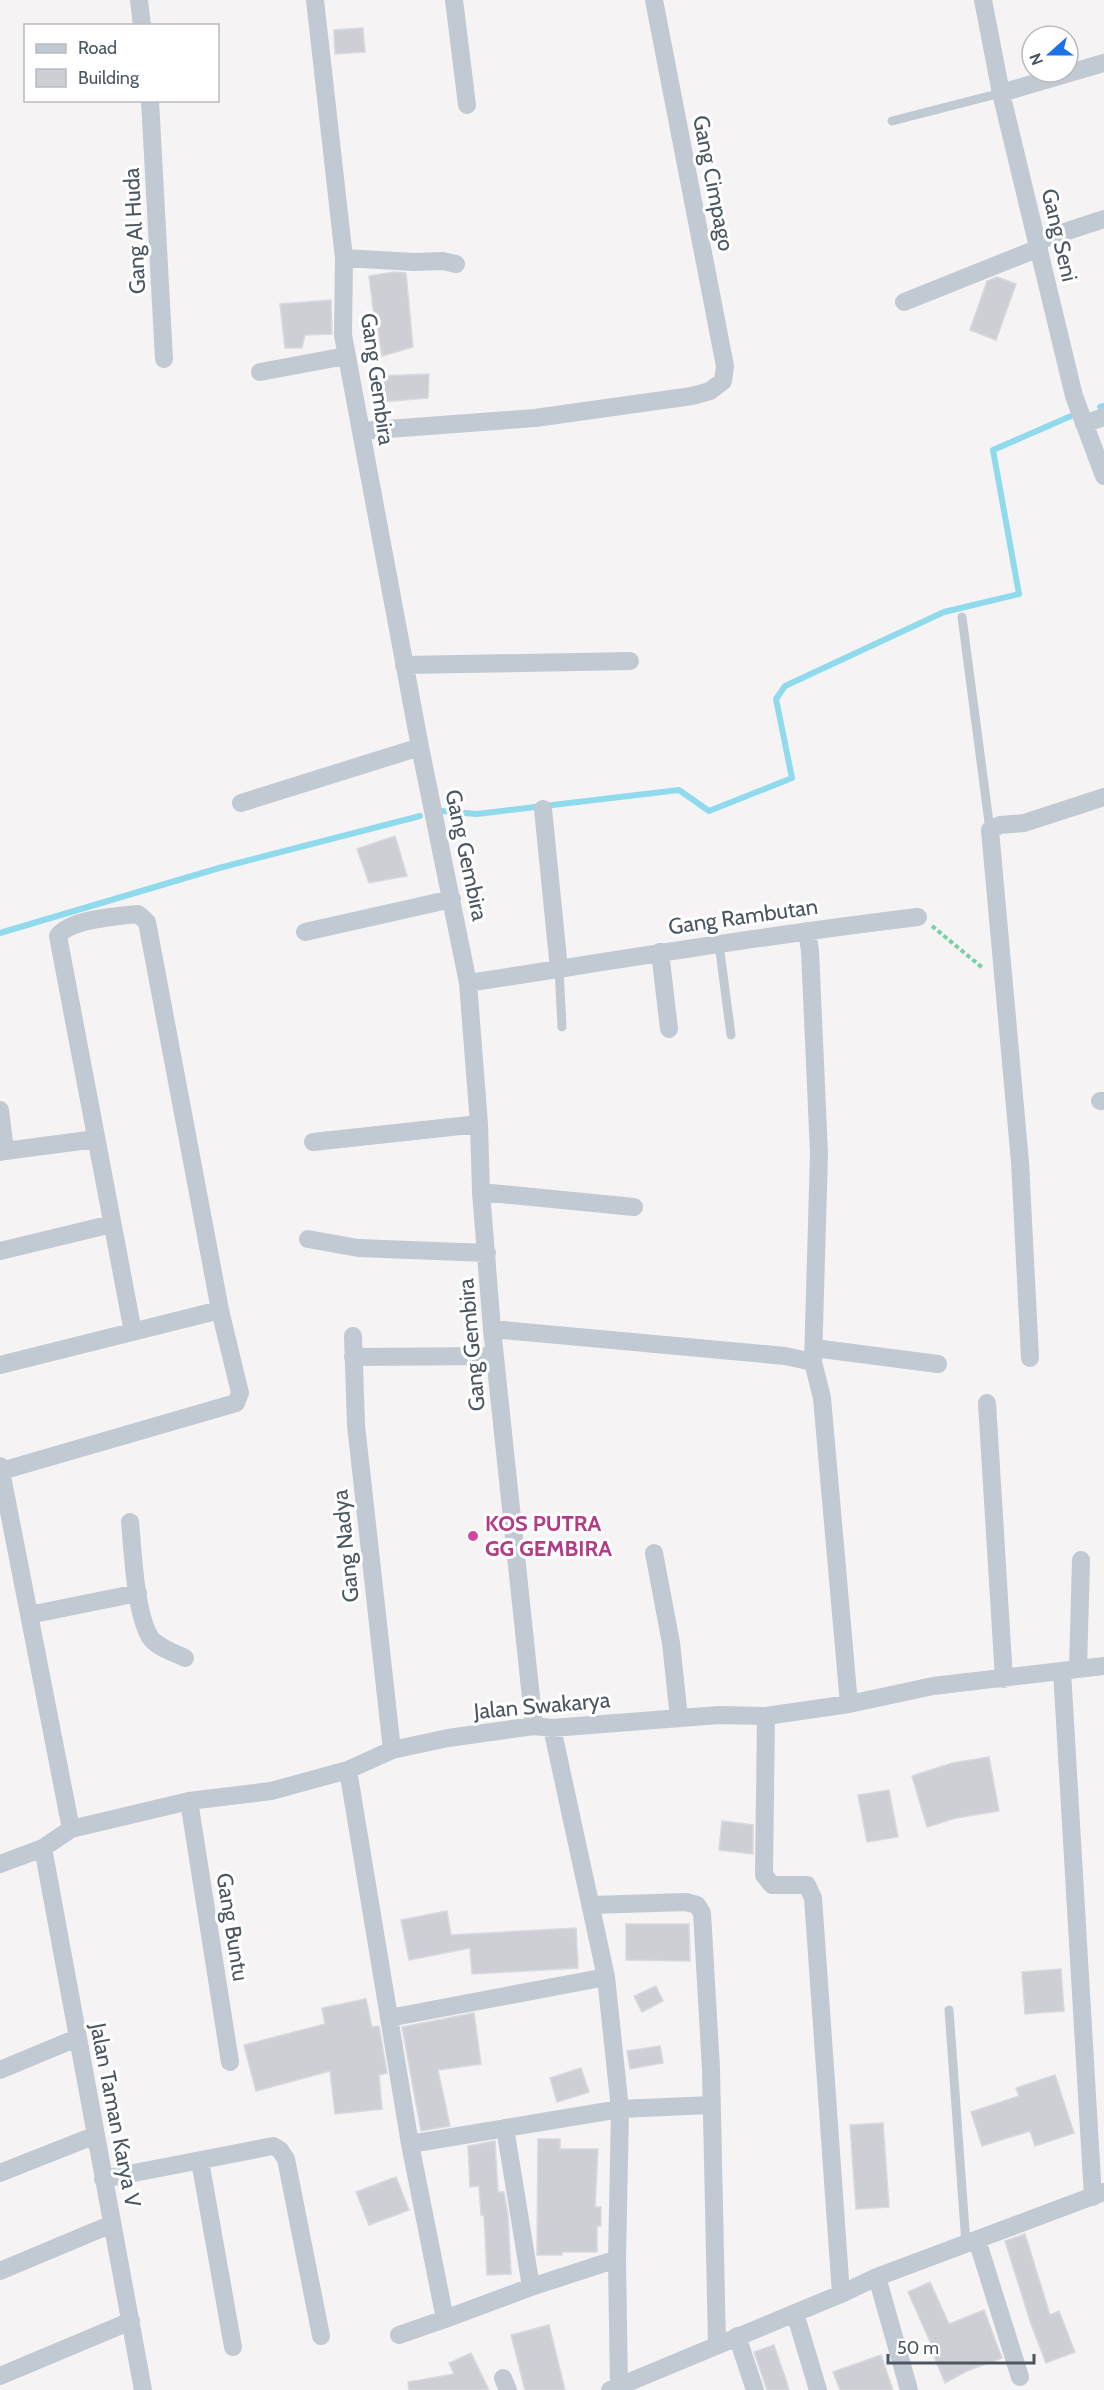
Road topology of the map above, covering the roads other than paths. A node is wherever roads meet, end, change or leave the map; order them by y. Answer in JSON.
{"nodes":[{"id":1,"x":139,"y":0,"type":"edge"},
{"id":2,"x":315,"y":0,"type":"edge"},
{"id":3,"x":454,"y":0,"type":"edge"},
{"id":4,"x":654,"y":0,"type":"edge"},
{"id":5,"x":983,"y":0,"type":"edge"},
{"id":6,"x":142,"y":24,"type":"edge"},
{"id":7,"x":1104,"y":63,"type":"edge"},
{"id":8,"x":1001,"y":93,"type":"junction"},
{"id":9,"x":150,"y":102,"type":"edge"},
{"id":10,"x":467,"y":105,"type":"dead end"},
{"id":11,"x":892,"y":121,"type":"dead end"},
{"id":12,"x":1104,"y":219,"type":"edge"},
{"id":13,"x":1038,"y":244,"type":"junction"},
{"id":14,"x":344,"y":258,"type":"junction"},
{"id":15,"x":456,"y":264,"type":"dead end"},
{"id":16,"x":904,"y":302,"type":"dead end"},
{"id":17,"x":346,"y":356,"type":"junction"},
{"id":18,"x":164,"y":359,"type":"dead end"},
{"id":19,"x":260,"y":372,"type":"dead end"},
{"id":20,"x":1104,"y":417,"type":"edge"},
{"id":21,"x":1084,"y":424,"type":"junction"},
{"id":22,"x":361,"y":432,"type":"junction"},
{"id":23,"x":1104,"y":476,"type":"edge"},
{"id":24,"x":962,"y":617,"type":"dead end"},
{"id":25,"x":630,"y":661,"type":"dead end"},
{"id":26,"x":404,"y":665,"type":"junction"},
{"id":27,"x":420,"y":747,"type":"junction"},
{"id":28,"x":1104,"y":797,"type":"edge"},
{"id":29,"x":241,"y":803,"type":"dead end"},
{"id":30,"x":543,"y":809,"type":"dead end"},
{"id":31,"x":990,"y":830,"type":"junction"},
{"id":32,"x":452,"y":899,"type":"junction"},
{"id":33,"x":918,"y":917,"type":"road end"},
{"id":34,"x":807,"y":931,"type":"junction"},
{"id":35,"x":305,"y":932,"type":"dead end"},
{"id":36,"x":719,"y":944,"type":"junction"},
{"id":37,"x":660,"y":952,"type":"junction"},
{"id":38,"x":559,"y":969,"type":"junction"},
{"id":39,"x":468,"y":983,"type":"junction"},
{"id":40,"x":562,"y":1027,"type":"dead end"},
{"id":41,"x":669,"y":1029,"type":"dead end"},
{"id":42,"x":731,"y":1035,"type":"dead end"},
{"id":43,"x":0,"y":1110,"type":"edge"},
{"id":44,"x":479,"y":1124,"type":"junction"},
{"id":45,"x":96,"y":1139,"type":"junction"},
{"id":46,"x":313,"y":1142,"type":"dead end"},
{"id":47,"x":3,"y":1152,"type":"edge"},
{"id":48,"x":481,"y":1192,"type":"junction"},
{"id":49,"x":634,"y":1207,"type":"dead end"},
{"id":50,"x":112,"y":1224,"type":"junction"},
{"id":51,"x":308,"y":1239,"type":"dead end"},
{"id":52,"x":0,"y":1251,"type":"edge"},
{"id":53,"x":487,"y":1253,"type":"junction"},
{"id":54,"x":220,"y":1310,"type":"junction"},
{"id":55,"x":492,"y":1329,"type":"junction"},
{"id":56,"x":133,"y":1332,"type":"junction"},
{"id":57,"x":353,"y":1336,"type":"dead end"},
{"id":58,"x":813,"y":1355,"type":"junction"},
{"id":59,"x":495,"y":1356,"type":"junction"},
{"id":60,"x":353,"y":1357,"type":"junction"},
{"id":61,"x":1030,"y":1358,"type":"dead end"},
{"id":62,"x":938,"y":1364,"type":"dead end"},
{"id":63,"x":0,"y":1365,"type":"edge"},
{"id":64,"x":987,"y":1402,"type":"dead end"},
{"id":65,"x":0,"y":1466,"type":"edge"},
{"id":66,"x":1,"y":1471,"type":"edge"},
{"id":67,"x":130,"y":1522,"type":"dead end"},
{"id":68,"x":654,"y":1553,"type":"dead end"},
{"id":69,"x":1081,"y":1560,"type":"dead end"},
{"id":70,"x":138,"y":1593,"type":"junction"},
{"id":71,"x":29,"y":1615,"type":"junction"},
{"id":72,"x":185,"y":1658,"type":"dead end"},
{"id":73,"x":1104,"y":1666,"type":"edge"},
{"id":74,"x":1070,"y":1670,"type":"junction"},
{"id":75,"x":1004,"y":1678,"type":"junction"},
{"id":76,"x":849,"y":1704,"type":"junction"},
{"id":77,"x":766,"y":1716,"type":"junction"},
{"id":78,"x":679,"y":1719,"type":"junction"},
{"id":79,"x":543,"y":1727,"type":"junction"},
{"id":80,"x":392,"y":1750,"type":"junction"},
{"id":81,"x":348,"y":1770,"type":"junction"},
{"id":82,"x":189,"y":1801,"type":"junction"},
{"id":83,"x":71,"y":1829,"type":"junction"},
{"id":84,"x":43,"y":1848,"type":"junction"},
{"id":85,"x":0,"y":1864,"type":"edge"},
{"id":86,"x":591,"y":1905,"type":"junction"},
{"id":87,"x":606,"y":1977,"type":"junction"},
{"id":88,"x":949,"y":2010,"type":"dead end"},
{"id":89,"x":389,"y":2018,"type":"junction"},
{"id":90,"x":77,"y":2038,"type":"junction"},
{"id":91,"x":230,"y":2062,"type":"dead end"},
{"id":92,"x":0,"y":2070,"type":"edge"},
{"id":93,"x":711,"y":2105,"type":"junction"},
{"id":94,"x":620,"y":2109,"type":"junction"},
{"id":95,"x":505,"y":2128,"type":"junction"},
{"id":96,"x":96,"y":2135,"type":"junction"},
{"id":97,"x":410,"y":2144,"type":"junction"},
{"id":98,"x":200,"y":2160,"type":"junction"},
{"id":99,"x":0,"y":2173,"type":"edge"},
{"id":100,"x":103,"y":2179,"type":"junction"},
{"id":101,"x":1099,"y":2194,"type":"edge"},
{"id":102,"x":112,"y":2224,"type":"junction"},
{"id":103,"x":971,"y":2242,"type":"junction"},
{"id":104,"x":616,"y":2259,"type":"junction"},
{"id":105,"x":0,"y":2271,"type":"edge"},
{"id":106,"x":877,"y":2277,"type":"junction"},
{"id":107,"x":531,"y":2287,"type":"junction"},
{"id":108,"x":841,"y":2294,"type":"junction"},
{"id":109,"x":795,"y":2313,"type":"junction"},
{"id":110,"x":445,"y":2319,"type":"junction"},
{"id":111,"x":130,"y":2321,"type":"junction"},
{"id":112,"x":399,"y":2335,"type":"dead end"},
{"id":113,"x":321,"y":2336,"type":"dead end"},
{"id":114,"x":737,"y":2336,"type":"junction"},
{"id":115,"x":717,"y":2345,"type":"junction"},
{"id":116,"x":233,"y":2347,"type":"dead end"},
{"id":117,"x":0,"y":2376,"type":"edge"},
{"id":118,"x":1020,"y":2377,"type":"dead end"},
{"id":119,"x":616,"y":2389,"type":"edge"},
{"id":120,"x":143,"y":2390,"type":"edge"},
{"id":121,"x":754,"y":2390,"type":"edge"},
{"id":122,"x":818,"y":2390,"type":"edge"},
{"id":123,"x":909,"y":2390,"type":"edge"}],
"edges":[{"from":1,"to":6,"type":"street"},
{"from":2,"to":14,"type":"street","name":"Gang Gembira"},
{"from":3,"to":10,"type":"street"},
{"from":4,"to":22,"type":"street","name":"Gang Cimpago"},
{"from":5,"to":8,"type":"street","name":"Gang Seni"},
{"from":7,"to":8,"type":"street"},
{"from":8,"to":11,"type":"lane"},
{"from":8,"to":13,"type":"street","name":"Gang Seni"},
{"from":9,"to":18,"type":"street","name":"Gang Al Huda"},
{"from":12,"to":13,"type":"street"},
{"from":13,"to":16,"type":"street"},
{"from":13,"to":21,"type":"street","name":"Gang Seni"},
{"from":14,"to":15,"type":"street"},
{"from":14,"to":17,"type":"street","name":"Gang Gembira"},
{"from":17,"to":19,"type":"street"},
{"from":17,"to":22,"type":"street","name":"Gang Gembira"},
{"from":20,"to":21,"type":"street"},
{"from":21,"to":23,"type":"street","name":"Gang Seni"},
{"from":22,"to":26,"type":"street","name":"Gang Gembira"},
{"from":24,"to":31,"type":"lane"},
{"from":25,"to":26,"type":"street"},
{"from":26,"to":27,"type":"street","name":"Gang Gembira"},
{"from":27,"to":29,"type":"street"},
{"from":27,"to":32,"type":"street","name":"Gang Gembira"},
{"from":28,"to":31,"type":"street"},
{"from":30,"to":38,"type":"street"},
{"from":31,"to":61,"type":"street"},
{"from":32,"to":35,"type":"street"},
{"from":32,"to":39,"type":"street","name":"Gang Gembira"},
{"from":33,"to":34,"type":"street","name":"Gang Rambutan"},
{"from":34,"to":36,"type":"street","name":"Gang Rambutan"},
{"from":34,"to":58,"type":"street"},
{"from":36,"to":37,"type":"street","name":"Gang Rambutan"},
{"from":36,"to":42,"type":"lane"},
{"from":37,"to":38,"type":"street","name":"Gang Rambutan"},
{"from":37,"to":41,"type":"street"},
{"from":38,"to":39,"type":"street","name":"Gang Rambutan"},
{"from":38,"to":40,"type":"lane"},
{"from":39,"to":44,"type":"street","name":"Gang Gembira"},
{"from":43,"to":47,"type":"street"},
{"from":44,"to":46,"type":"street"},
{"from":44,"to":48,"type":"street","name":"Gang Gembira"},
{"from":45,"to":47,"type":"street"},
{"from":45,"to":50,"type":"street"},
{"from":45,"to":54,"type":"street"},
{"from":48,"to":49,"type":"street"},
{"from":48,"to":53,"type":"street","name":"Gang Gembira"},
{"from":50,"to":52,"type":"street"},
{"from":50,"to":56,"type":"street"},
{"from":51,"to":53,"type":"street"},
{"from":53,"to":55,"type":"street","name":"Gang Gembira"},
{"from":54,"to":56,"type":"street"},
{"from":54,"to":66,"type":"street"},
{"from":55,"to":58,"type":"street"},
{"from":55,"to":59,"type":"street","name":"Gang Gembira"},
{"from":56,"to":63,"type":"street"},
{"from":57,"to":60,"type":"street","name":"Gang Nadya"},
{"from":58,"to":62,"type":"street"},
{"from":58,"to":76,"type":"street"},
{"from":59,"to":60,"type":"street"},
{"from":59,"to":79,"type":"street","name":"Gang Gembira"},
{"from":60,"to":80,"type":"street","name":"Gang Nadya"},
{"from":64,"to":75,"type":"street"},
{"from":65,"to":66,"type":"street"},
{"from":66,"to":71,"type":"street"},
{"from":67,"to":70,"type":"street"},
{"from":68,"to":78,"type":"street"},
{"from":69,"to":74,"type":"street"},
{"from":70,"to":71,"type":"street"},
{"from":70,"to":72,"type":"street"},
{"from":71,"to":83,"type":"street"},
{"from":73,"to":74,"type":"street","name":"Jalan Swakarya"},
{"from":74,"to":75,"type":"street","name":"Jalan Swakarya"},
{"from":74,"to":101,"type":"street"},
{"from":75,"to":76,"type":"street","name":"Jalan Swakarya"},
{"from":76,"to":77,"type":"street","name":"Jalan Swakarya"},
{"from":77,"to":78,"type":"street","name":"Jalan Swakarya"},
{"from":77,"to":108,"type":"street"},
{"from":78,"to":79,"type":"street","name":"Jalan Swakarya"},
{"from":79,"to":80,"type":"street","name":"Jalan Swakarya"},
{"from":79,"to":86,"type":"street","name":"Gang Gembira"},
{"from":80,"to":81,"type":"street","name":"Jalan Swakarya"},
{"from":81,"to":82,"type":"street","name":"Jalan Swakarya"},
{"from":81,"to":89,"type":"street"},
{"from":82,"to":83,"type":"street","name":"Jalan Swakarya"},
{"from":82,"to":91,"type":"street","name":"Gang Buntu"},
{"from":83,"to":84,"type":"street","name":"Jalan Swakarya"},
{"from":84,"to":85,"type":"street","name":"Jalan Swakarya"},
{"from":84,"to":90,"type":"street","name":"Jalan Taman Karya V"},
{"from":86,"to":87,"type":"street","name":"Gang Gembira"},
{"from":86,"to":93,"type":"street"},
{"from":87,"to":89,"type":"street"},
{"from":87,"to":94,"type":"street","name":"Gang Gembira"},
{"from":88,"to":103,"type":"lane"},
{"from":89,"to":97,"type":"street"},
{"from":90,"to":92,"type":"street"},
{"from":90,"to":96,"type":"street","name":"Jalan Taman Karya V"},
{"from":93,"to":94,"type":"street"},
{"from":93,"to":115,"type":"street"},
{"from":94,"to":95,"type":"street"},
{"from":94,"to":104,"type":"street","name":"Gang Gembira"},
{"from":95,"to":97,"type":"street"},
{"from":95,"to":107,"type":"street"},
{"from":96,"to":99,"type":"street"},
{"from":96,"to":100,"type":"street","name":"Jalan Taman Karya V"},
{"from":97,"to":110,"type":"street"},
{"from":98,"to":100,"type":"street"},
{"from":98,"to":113,"type":"street"},
{"from":98,"to":116,"type":"street"},
{"from":100,"to":102,"type":"street","name":"Jalan Taman Karya V"},
{"from":101,"to":103,"type":"street"},
{"from":102,"to":105,"type":"street"},
{"from":102,"to":111,"type":"street","name":"Jalan Taman Karya V"},
{"from":103,"to":106,"type":"street"},
{"from":103,"to":118,"type":"street"},
{"from":104,"to":107,"type":"street"},
{"from":104,"to":119,"type":"street","name":"Gang Gembira"},
{"from":106,"to":108,"type":"street"},
{"from":106,"to":123,"type":"street"},
{"from":107,"to":110,"type":"street"},
{"from":108,"to":109,"type":"street"},
{"from":109,"to":114,"type":"street"},
{"from":109,"to":122,"type":"street"},
{"from":110,"to":112,"type":"street"},
{"from":111,"to":117,"type":"street"},
{"from":111,"to":120,"type":"street","name":"Jalan Taman Karya V"},
{"from":114,"to":115,"type":"street"},
{"from":114,"to":121,"type":"street"},
{"from":115,"to":119,"type":"street"}]}
